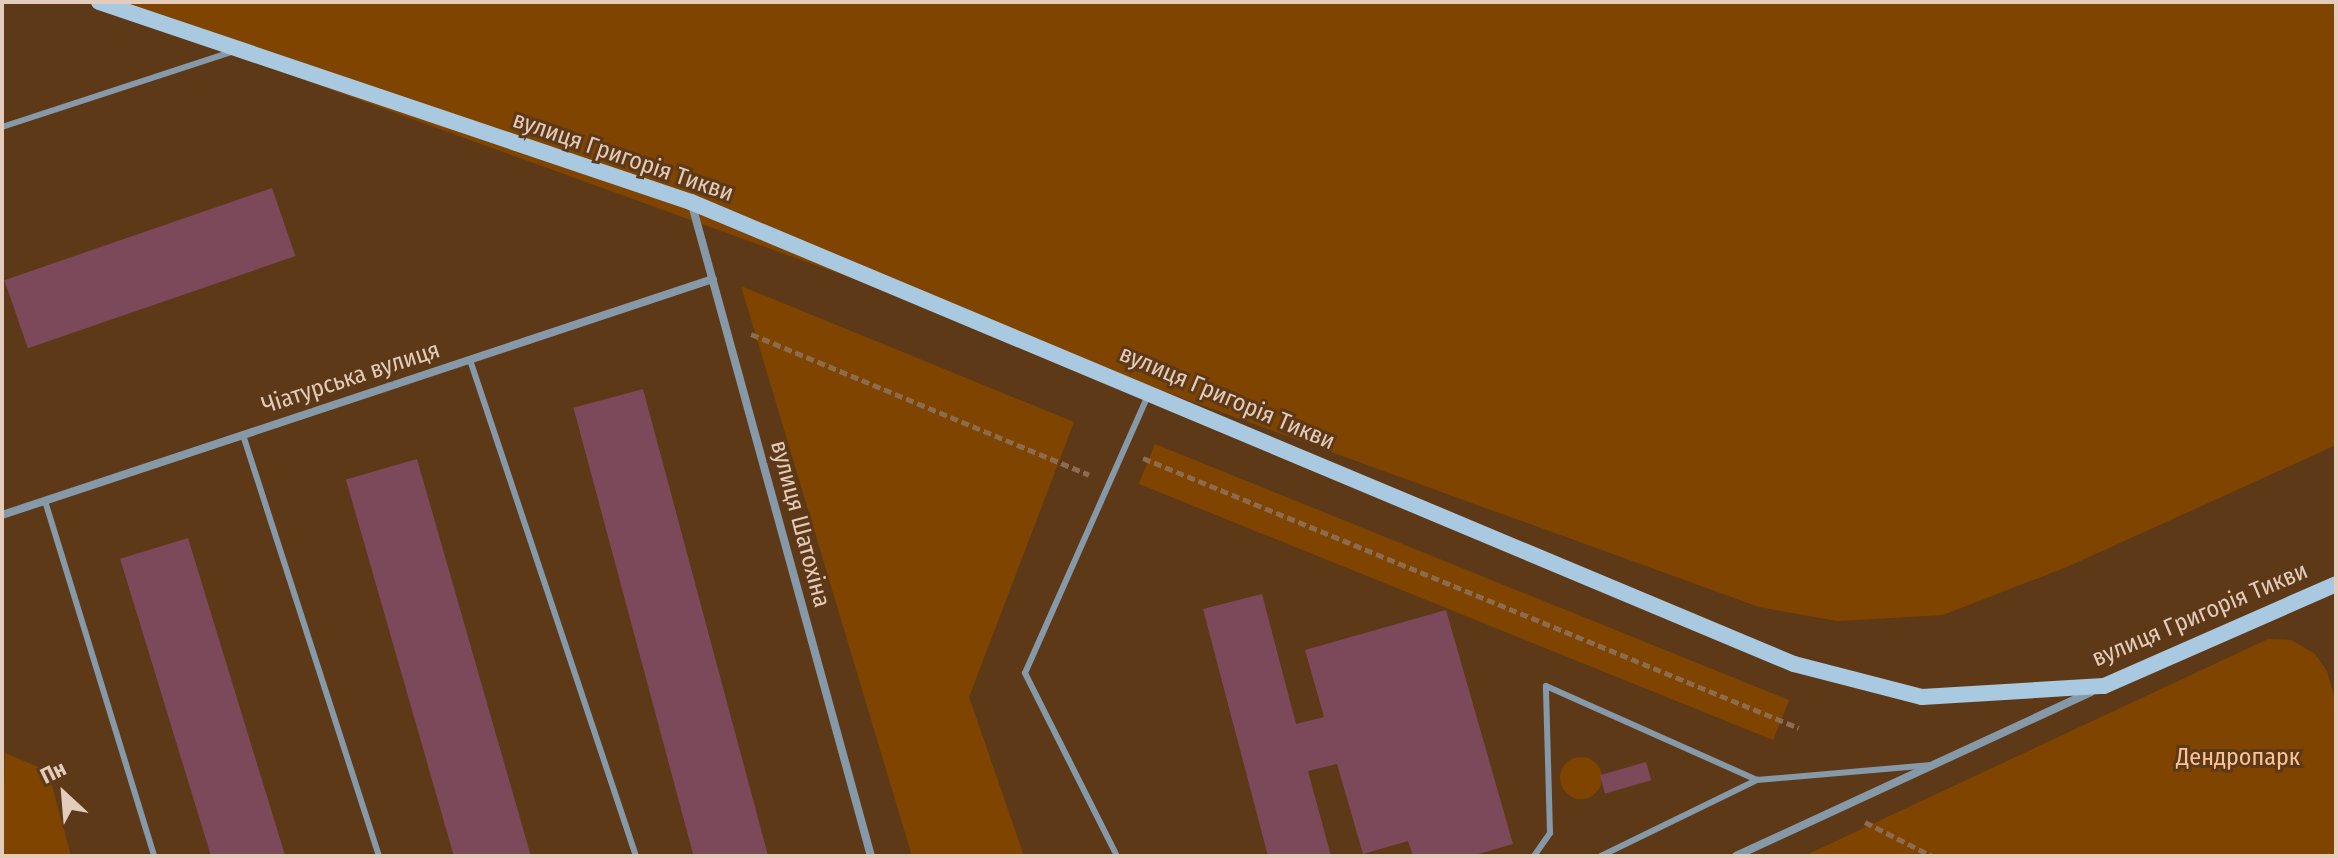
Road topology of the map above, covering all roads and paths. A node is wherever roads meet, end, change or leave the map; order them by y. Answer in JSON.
{"nodes":[{"id":1,"x":99,"y":2,"type":"edge"},
{"id":2,"x":238,"y":50,"type":"junction"},
{"id":3,"x":2,"y":127,"type":"edge"},
{"id":4,"x":691,"y":202,"type":"junction"},
{"id":5,"x":713,"y":279,"type":"junction"},
{"id":6,"x":724,"y":323,"type":"junction"},
{"id":7,"x":470,"y":360,"type":"junction"},
{"id":8,"x":1150,"y":391,"type":"junction"},
{"id":9,"x":243,"y":435,"type":"junction"},
{"id":10,"x":1127,"y":451,"type":"junction"},
{"id":11,"x":1112,"y":484,"type":"junction"},
{"id":12,"x":45,"y":501,"type":"junction"},
{"id":13,"x":2,"y":515,"type":"edge"},
{"id":14,"x":2335,"y":586,"type":"edge"},
{"id":15,"x":2104,"y":686,"type":"junction"},
{"id":16,"x":1799,"y":728,"type":"dead end"},
{"id":17,"x":1934,"y":764,"type":"junction"},
{"id":18,"x":1757,"y":780,"type":"junction"},
{"id":19,"x":1839,"y":808,"type":"junction"},
{"id":20,"x":154,"y":856,"type":"edge"},
{"id":21,"x":379,"y":856,"type":"edge"},
{"id":22,"x":636,"y":856,"type":"edge"},
{"id":23,"x":871,"y":856,"type":"edge"},
{"id":24,"x":1117,"y":856,"type":"edge"},
{"id":25,"x":1534,"y":856,"type":"edge"},
{"id":26,"x":1601,"y":856,"type":"edge"},
{"id":27,"x":1736,"y":856,"type":"edge"},
{"id":28,"x":1932,"y":856,"type":"edge"}],
"edges":[{"from":1,"to":2,"type":"street","name":"вулиця Григорія Тикви"},
{"from":2,"to":3,"type":"lane"},
{"from":2,"to":4,"type":"street","name":"вулиця Григорія Тикви"},
{"from":4,"to":5,"type":"street","name":"вулиця Шатохіна"},
{"from":4,"to":8,"type":"street","name":"вулиця Григорія Тикви"},
{"from":5,"to":6,"type":"street","name":"вулиця Шатохіна"},
{"from":5,"to":7,"type":"street","name":"Чіатурська вулиця"},
{"from":6,"to":11,"type":"path"},
{"from":6,"to":23,"type":"street","name":"вулиця Шатохіна"},
{"from":7,"to":9,"type":"street","name":"Чіатурська вулиця"},
{"from":7,"to":22,"type":"lane"},
{"from":8,"to":10,"type":"lane"},
{"from":8,"to":15,"type":"street","name":"вулиця Григорія Тикви"},
{"from":9,"to":12,"type":"street","name":"Чіатурська вулиця"},
{"from":9,"to":21,"type":"lane"},
{"from":10,"to":11,"type":"lane"},
{"from":10,"to":16,"type":"path"},
{"from":11,"to":24,"type":"lane"},
{"from":12,"to":13,"type":"street","name":"Чіатурська вулиця"},
{"from":12,"to":20,"type":"lane"},
{"from":14,"to":15,"type":"street","name":"вулиця Григорія Тикви"},
{"from":15,"to":17,"type":"street"},
{"from":17,"to":18,"type":"lane"},
{"from":17,"to":19,"type":"street"},
{"from":18,"to":25,"type":"lane"},
{"from":18,"to":26,"type":"lane"},
{"from":19,"to":27,"type":"street"},
{"from":19,"to":28,"type":"path"}]}
